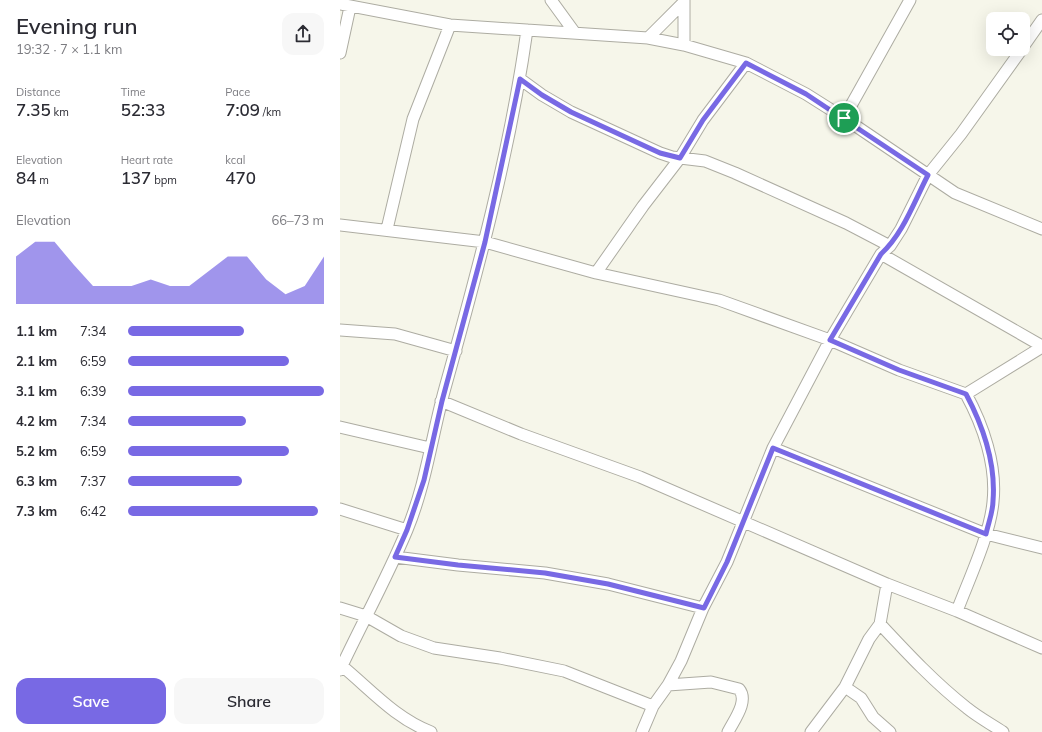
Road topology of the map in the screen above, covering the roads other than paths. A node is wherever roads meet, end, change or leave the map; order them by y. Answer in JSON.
{"nodes":[{"id":1,"x":551,"y":0,"type":"edge"},
{"id":2,"x":910,"y":0,"type":"edge"},
{"id":3,"x":683,"y":2,"type":"edge"},
{"id":4,"x":345,"y":5,"type":"edge"},
{"id":5,"x":1042,"y":20,"type":"edge"},
{"id":6,"x":450,"y":25,"type":"junction"},
{"id":7,"x":527,"y":30,"type":"junction"},
{"id":8,"x":575,"y":33,"type":"junction"},
{"id":9,"x":1030,"y":37,"type":"edge"},
{"id":10,"x":648,"y":38,"type":"junction"},
{"id":11,"x":684,"y":45,"type":"junction"},
{"id":12,"x":340,"y":53,"type":"edge"},
{"id":13,"x":1016,"y":56,"type":"edge"},
{"id":14,"x":746,"y":63,"type":"junction"},
{"id":15,"x":520,"y":79,"type":"junction"},
{"id":16,"x":844,"y":118,"type":"junction"},
{"id":17,"x":680,"y":158,"type":"junction"},
{"id":18,"x":928,"y":175,"type":"junction"},
{"id":19,"x":340,"y":225,"type":"edge"},
{"id":20,"x":387,"y":229,"type":"junction"},
{"id":21,"x":1042,"y":229,"type":"edge"},
{"id":22,"x":485,"y":242,"type":"junction"},
{"id":23,"x":890,"y":246,"type":"junction"},
{"id":24,"x":881,"y":254,"type":"junction"},
{"id":25,"x":596,"y":273,"type":"junction"},
{"id":26,"x":340,"y":330,"type":"edge"},
{"id":27,"x":830,"y":340,"type":"junction"},
{"id":28,"x":1042,"y":347,"type":"edge"},
{"id":29,"x":456,"y":351,"type":"junction"},
{"id":30,"x":966,"y":394,"type":"junction"},
{"id":31,"x":442,"y":401,"type":"junction"},
{"id":32,"x":340,"y":427,"type":"edge"},
{"id":33,"x":430,"y":448,"type":"junction"},
{"id":34,"x":773,"y":448,"type":"junction"},
{"id":35,"x":340,"y":509,"type":"edge"},
{"id":36,"x":742,"y":522,"type":"junction"},
{"id":37,"x":407,"y":530,"type":"junction"},
{"id":38,"x":986,"y":534,"type":"junction"},
{"id":39,"x":1042,"y":548,"type":"edge"},
{"id":40,"x":395,"y":557,"type":"junction"},
{"id":41,"x":886,"y":584,"type":"junction"},
{"id":42,"x":340,"y":608,"type":"edge"},
{"id":43,"x":704,"y":608,"type":"junction"},
{"id":44,"x":957,"y":611,"type":"junction"},
{"id":45,"x":366,"y":616,"type":"junction"},
{"id":46,"x":880,"y":624,"type":"junction"},
{"id":47,"x":1042,"y":648,"type":"edge"},
{"id":48,"x":341,"y":668,"type":"edge"},
{"id":49,"x":668,"y":685,"type":"junction"},
{"id":50,"x":845,"y":687,"type":"junction"},
{"id":51,"x":653,"y":706,"type":"junction"},
{"id":52,"x":816,"y":730,"type":"edge"},
{"id":53,"x":431,"y":732,"type":"edge"},
{"id":54,"x":642,"y":732,"type":"edge"},
{"id":55,"x":728,"y":732,"type":"edge"},
{"id":56,"x":890,"y":732,"type":"edge"},
{"id":57,"x":1003,"y":732,"type":"edge"}],
"edges":[{"from":1,"to":8,"type":"street"},
{"from":2,"to":16,"type":"street"},
{"from":3,"to":10,"type":"street"},
{"from":3,"to":11,"type":"street"},
{"from":4,"to":6,"type":"street"},
{"from":4,"to":12,"type":"street"},
{"from":5,"to":9,"type":"street"},
{"from":6,"to":7,"type":"street"},
{"from":6,"to":20,"type":"street"},
{"from":7,"to":8,"type":"street"},
{"from":7,"to":15,"type":"street"},
{"from":8,"to":10,"type":"street"},
{"from":10,"to":11,"type":"street"},
{"from":11,"to":14,"type":"street"},
{"from":13,"to":18,"type":"street"},
{"from":14,"to":16,"type":"street"},
{"from":14,"to":17,"type":"street"},
{"from":15,"to":17,"type":"street"},
{"from":15,"to":22,"type":"street"},
{"from":16,"to":18,"type":"street"},
{"from":17,"to":23,"type":"street"},
{"from":17,"to":25,"type":"street"},
{"from":18,"to":21,"type":"street"},
{"from":18,"to":23,"type":"street"},
{"from":19,"to":20,"type":"street"},
{"from":20,"to":22,"type":"street"},
{"from":22,"to":25,"type":"street"},
{"from":22,"to":29,"type":"street"},
{"from":23,"to":24,"type":"street"},
{"from":24,"to":27,"type":"street"},
{"from":24,"to":28,"type":"street"},
{"from":25,"to":27,"type":"street"},
{"from":26,"to":29,"type":"street"},
{"from":27,"to":30,"type":"street"},
{"from":27,"to":34,"type":"street"},
{"from":28,"to":30,"type":"street"},
{"from":29,"to":31,"type":"street"},
{"from":30,"to":38,"type":"street"},
{"from":31,"to":33,"type":"street"},
{"from":31,"to":36,"type":"street"},
{"from":32,"to":33,"type":"street"},
{"from":33,"to":37,"type":"street"},
{"from":34,"to":36,"type":"street"},
{"from":34,"to":38,"type":"street"},
{"from":35,"to":37,"type":"street"},
{"from":36,"to":41,"type":"street"},
{"from":36,"to":43,"type":"street"},
{"from":37,"to":40,"type":"street"},
{"from":38,"to":39,"type":"street"},
{"from":38,"to":44,"type":"street"},
{"from":40,"to":43,"type":"street"},
{"from":40,"to":45,"type":"street"},
{"from":41,"to":44,"type":"street"},
{"from":41,"to":46,"type":"street"},
{"from":42,"to":45,"type":"street"},
{"from":43,"to":49,"type":"street"},
{"from":44,"to":47,"type":"street"},
{"from":45,"to":48,"type":"street"},
{"from":45,"to":51,"type":"street"},
{"from":46,"to":50,"type":"street"},
{"from":46,"to":57,"type":"street"},
{"from":48,"to":53,"type":"street"},
{"from":49,"to":51,"type":"street"},
{"from":49,"to":55,"type":"street"},
{"from":50,"to":52,"type":"street"},
{"from":50,"to":56,"type":"street"},
{"from":51,"to":54,"type":"street"}]}
